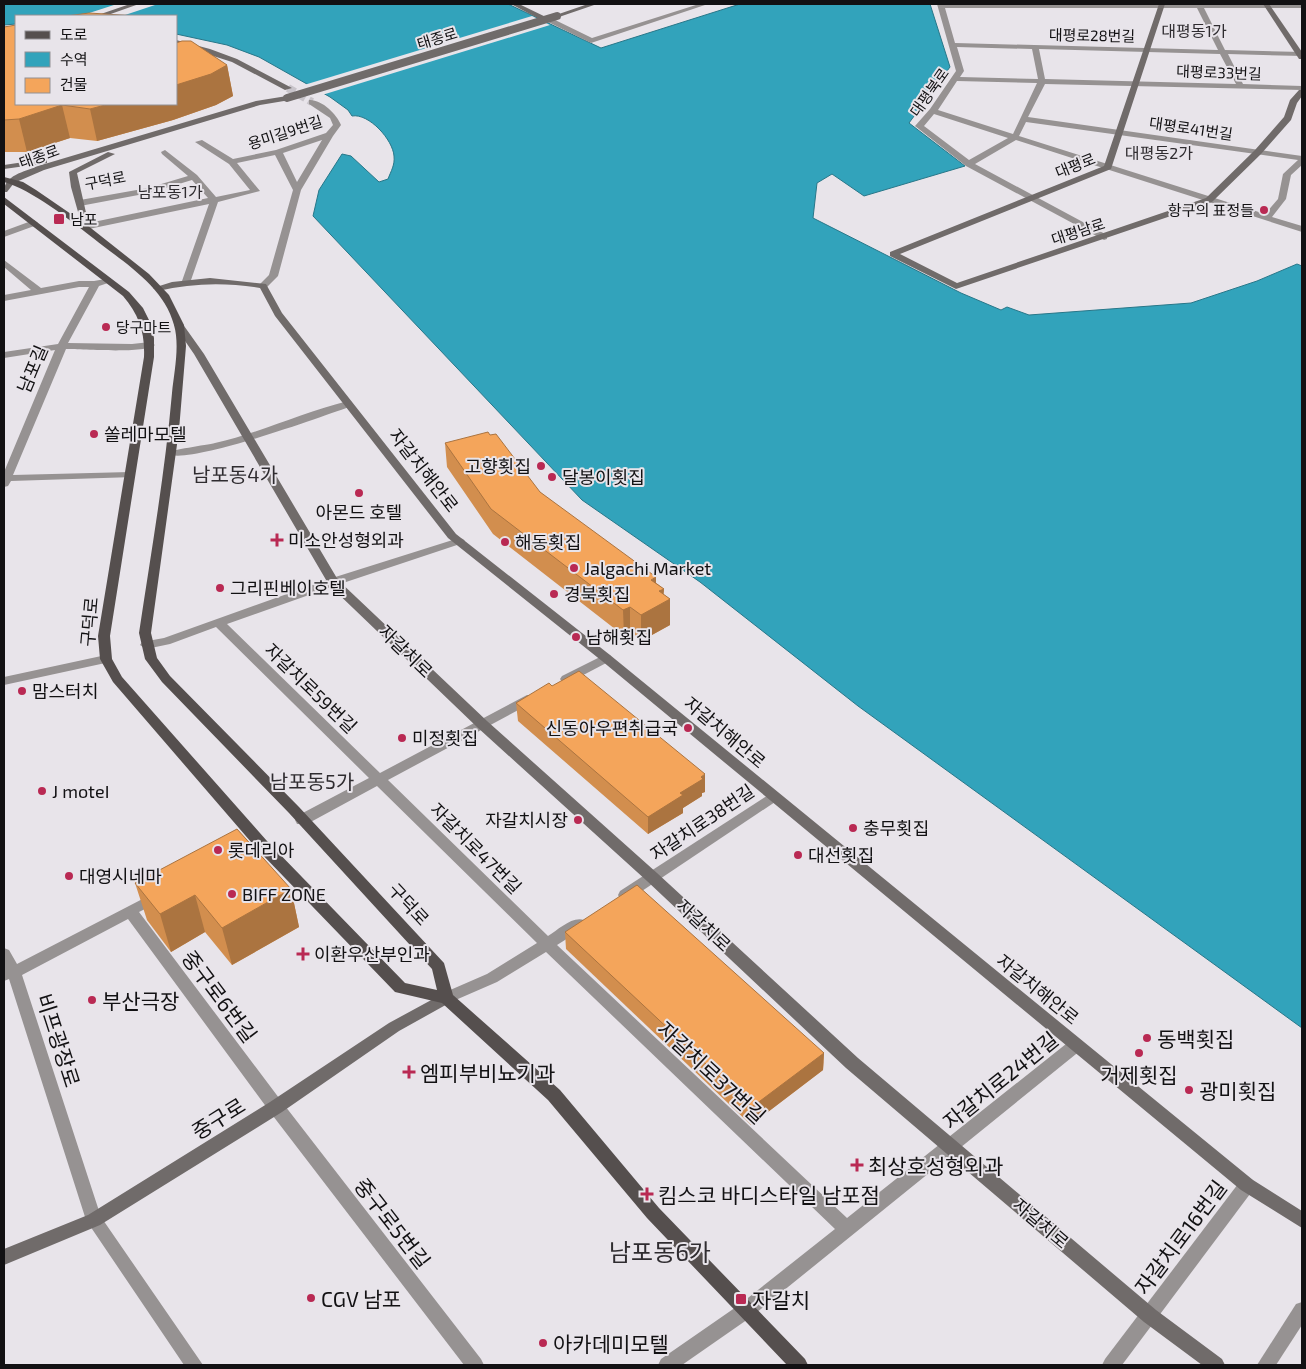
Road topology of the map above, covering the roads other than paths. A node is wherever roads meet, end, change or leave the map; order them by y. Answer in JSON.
{"nodes":[{"id":1,"x":136,"y":4,"type":"edge"},
{"id":2,"x":514,"y":4,"type":"edge"},
{"id":3,"x":594,"y":4,"type":"edge"},
{"id":4,"x":706,"y":4,"type":"edge"},
{"id":5,"x":940,"y":5,"type":"edge"},
{"id":6,"x":1162,"y":5,"type":"edge"},
{"id":7,"x":1266,"y":5,"type":"edge"},
{"id":8,"x":1199,"y":6,"type":"junction"},
{"id":9,"x":1302,"y":6,"type":"edge"},
{"id":10,"x":102,"y":15,"type":"edge"},
{"id":11,"x":548,"y":20,"type":"joint"},
{"id":12,"x":178,"y":42,"type":"edge"},
{"id":13,"x":953,"y":45,"type":"junction"},
{"id":14,"x":1036,"y":47,"type":"junction"},
{"id":15,"x":1147,"y":50,"type":"junction"},
{"id":16,"x":1223,"y":52,"type":"junction"},
{"id":17,"x":1302,"y":55,"type":"edge"},
{"id":18,"x":956,"y":79,"type":"junction"},
{"id":19,"x":1042,"y":81,"type":"junction"},
{"id":20,"x":1136,"y":83,"type":"junction"},
{"id":21,"x":1241,"y":86,"type":"junction"},
{"id":22,"x":288,"y":88,"type":"tunnel mouth"},
{"id":23,"x":1302,"y":90,"type":"edge"},
{"id":24,"x":287,"y":98,"type":"junction"},
{"id":25,"x":312,"y":102,"type":"tunnel mouth"},
{"id":26,"x":933,"y":111,"type":"junction"},
{"id":27,"x":1024,"y":119,"type":"junction"},
{"id":28,"x":1120,"y":131,"type":"junction"},
{"id":29,"x":329,"y":136,"type":"junction"},
{"id":30,"x":1015,"y":137,"type":"junction"},
{"id":31,"x":199,"y":142,"type":"dead end"},
{"id":32,"x":93,"y":152,"type":"junction"},
{"id":33,"x":165,"y":152,"type":"dead end"},
{"id":34,"x":278,"y":152,"type":"junction"},
{"id":35,"x":1258,"y":152,"type":"junction"},
{"id":36,"x":111,"y":154,"type":"junction"},
{"id":37,"x":1302,"y":160,"type":"edge"},
{"id":38,"x":232,"y":162,"type":"junction"},
{"id":39,"x":969,"y":164,"type":"junction"},
{"id":40,"x":4,"y":167,"type":"edge"},
{"id":41,"x":1108,"y":167,"type":"junction"},
{"id":42,"x":194,"y":177,"type":"junction"},
{"id":43,"x":8,"y":185,"type":"edge"},
{"id":44,"x":297,"y":190,"type":"junction"},
{"id":45,"x":1031,"y":198,"type":"junction"},
{"id":46,"x":4,"y":200,"type":"edge"},
{"id":47,"x":214,"y":200,"type":"junction"},
{"id":48,"x":1210,"y":200,"type":"junction"},
{"id":49,"x":80,"y":203,"type":"junction"},
{"id":50,"x":1266,"y":218,"type":"junction"},
{"id":51,"x":84,"y":222,"type":"junction"},
{"id":52,"x":34,"y":223,"type":"junction"},
{"id":53,"x":1302,"y":229,"type":"edge"},
{"id":54,"x":4,"y":234,"type":"edge"},
{"id":55,"x":1104,"y":237,"type":"junction"},
{"id":56,"x":893,"y":254,"type":"joint"},
{"id":57,"x":4,"y":263,"type":"edge"},
{"id":58,"x":108,"y":280,"type":"junction"},
{"id":59,"x":187,"y":281,"type":"junction"},
{"id":60,"x":95,"y":284,"type":"junction"},
{"id":61,"x":264,"y":286,"type":"junction"},
{"id":62,"x":158,"y":288,"type":"junction"},
{"id":63,"x":38,"y":291,"type":"junction"},
{"id":64,"x":4,"y":298,"type":"edge"},
{"id":65,"x":179,"y":326,"type":"junction"},
{"id":66,"x":150,"y":345,"type":"junction"},
{"id":67,"x":62,"y":346,"type":"junction"},
{"id":68,"x":4,"y":355,"type":"edge"},
{"id":69,"x":348,"y":404,"type":"junction"},
{"id":70,"x":246,"y":436,"type":"junction"},
{"id":71,"x":172,"y":453,"type":"junction"},
{"id":72,"x":130,"y":475,"type":"junction"},
{"id":73,"x":4,"y":480,"type":"edge"},
{"id":74,"x":459,"y":541,"type":"junction"},
{"id":75,"x":333,"y":582,"type":"junction"},
{"id":76,"x":218,"y":622,"type":"junction"},
{"id":77,"x":146,"y":645,"type":"junction"},
{"id":78,"x":606,"y":658,"type":"junction"},
{"id":79,"x":106,"y":659,"type":"junction"},
{"id":80,"x":4,"y":681,"type":"edge"},
{"id":81,"x":556,"y":684,"type":"edge"},
{"id":82,"x":540,"y":693,"type":"edge"},
{"id":83,"x":482,"y":724,"type":"junction"},
{"id":84,"x":378,"y":779,"type":"junction"},
{"id":85,"x":773,"y":797,"type":"junction"},
{"id":86,"x":302,"y":820,"type":"junction"},
{"id":87,"x":652,"y":877,"type":"junction"},
{"id":88,"x":165,"y":893,"type":"edge"},
{"id":89,"x":612,"y":903,"type":"edge"},
{"id":90,"x":130,"y":911,"type":"junction"},
{"id":91,"x":587,"y":919,"type":"edge"},
{"id":92,"x":547,"y":944,"type":"junction"},
{"id":93,"x":4,"y":954,"type":"edge"},
{"id":94,"x":9,"y":974,"type":"edge"},
{"id":95,"x":446,"y":998,"type":"junction"},
{"id":96,"x":1076,"y":1045,"type":"junction"},
{"id":97,"x":276,"y":1108,"type":"junction"},
{"id":98,"x":950,"y":1147,"type":"junction"},
{"id":99,"x":1248,"y":1185,"type":"junction"},
{"id":100,"x":94,"y":1220,"type":"junction"},
{"id":101,"x":1302,"y":1220,"type":"edge"},
{"id":102,"x":848,"y":1230,"type":"junction"},
{"id":103,"x":4,"y":1258,"type":"edge"},
{"id":104,"x":1302,"y":1310,"type":"edge"},
{"id":105,"x":745,"y":1311,"type":"junction"},
{"id":106,"x":1150,"y":1316,"type":"junction"},
{"id":107,"x":194,"y":1365,"type":"edge"},
{"id":108,"x":475,"y":1365,"type":"edge"},
{"id":109,"x":668,"y":1365,"type":"edge"},
{"id":110,"x":799,"y":1365,"type":"edge"},
{"id":111,"x":1111,"y":1365,"type":"edge"},
{"id":112,"x":1216,"y":1365,"type":"edge"},
{"id":113,"x":1266,"y":1365,"type":"edge"}],
"edges":[{"from":1,"to":10,"type":"main road"},
{"from":2,"to":11,"type":"main road"},
{"from":3,"to":24,"type":"main road","name":"태종로","bridge":true},
{"from":4,"to":11,"type":"street"},
{"from":5,"to":6,"type":"street"},
{"from":5,"to":13,"type":"street","name":"대평북로"},
{"from":6,"to":8,"type":"street"},
{"from":6,"to":15,"type":"main road","name":"대평로"},
{"from":7,"to":8,"type":"street"},
{"from":7,"to":9,"type":"street"},
{"from":7,"to":17,"type":"main road"},
{"from":8,"to":16,"type":"street"},
{"from":12,"to":22,"type":"main road"},
{"from":13,"to":14,"type":"street","name":"대평로28번길"},
{"from":13,"to":18,"type":"street","name":"대평북로"},
{"from":14,"to":15,"type":"street","name":"대평로28번길"},
{"from":14,"to":19,"type":"street","name":"대평로28번길"},
{"from":15,"to":16,"type":"street","name":"대평로28번길"},
{"from":15,"to":20,"type":"main road","name":"대평로"},
{"from":16,"to":17,"type":"street","name":"대평로28번길"},
{"from":16,"to":21,"type":"street"},
{"from":18,"to":19,"type":"street","name":"대평로33번길"},
{"from":18,"to":26,"type":"street","name":"대평북로"},
{"from":19,"to":20,"type":"street","name":"대평로33번길"},
{"from":19,"to":27,"type":"street"},
{"from":20,"to":21,"type":"street","name":"대평로33번길"},
{"from":20,"to":28,"type":"main road","name":"대평로"},
{"from":21,"to":23,"type":"street","name":"대평로33번길"},
{"from":23,"to":35,"type":"main road","name":"대평남로"},
{"from":24,"to":32,"type":"main road","name":"태종로"},
{"from":24,"to":36,"type":"main road","name":"태종로"},
{"from":25,"to":29,"type":"street","name":"용미길9번길"},
{"from":26,"to":30,"type":"street"},
{"from":26,"to":39,"type":"street","name":"대평북로"},
{"from":27,"to":28,"type":"street","name":"대평로41번길"},
{"from":27,"to":30,"type":"street"},
{"from":28,"to":35,"type":"street","name":"대평로41번길"},
{"from":28,"to":41,"type":"main road","name":"대평로"},
{"from":29,"to":34,"type":"street","name":"용미길9번길"},
{"from":29,"to":44,"type":"street"},
{"from":30,"to":39,"type":"street"},
{"from":30,"to":41,"type":"street"},
{"from":31,"to":38,"type":"street","name":"용미길9번길"},
{"from":32,"to":40,"type":"main road"},
{"from":32,"to":43,"type":"main road","name":"태종로"},
{"from":33,"to":42,"type":"street"},
{"from":34,"to":38,"type":"street","name":"용미길9번길"},
{"from":34,"to":44,"type":"street"},
{"from":35,"to":37,"type":"street"},
{"from":35,"to":48,"type":"main road","name":"대평남로"},
{"from":36,"to":43,"type":"main road","name":"태종로"},
{"from":36,"to":49,"type":"main road"},
{"from":37,"to":50,"type":"street"},
{"from":38,"to":47,"type":"street","name":"용미길9번길"},
{"from":39,"to":45,"type":"street","name":"대평북로"},
{"from":41,"to":45,"type":"main road","name":"대평로"},
{"from":41,"to":48,"type":"street"},
{"from":42,"to":47,"type":"street"},
{"from":42,"to":49,"type":"street","name":"구덕로"},
{"from":43,"to":51,"type":"main road","name":"구덕로"},
{"from":44,"to":61,"type":"street"},
{"from":45,"to":55,"type":"street","name":"대평북로"},
{"from":45,"to":56,"type":"main road","name":"대평로"},
{"from":46,"to":52,"type":"main road","name":"구덕로"},
{"from":47,"to":51,"type":"street"},
{"from":47,"to":59,"type":"street"},
{"from":48,"to":50,"type":"street"},
{"from":48,"to":55,"type":"main road","name":"대평남로"},
{"from":49,"to":51,"type":"main road"},
{"from":50,"to":53,"type":"street"},
{"from":51,"to":62,"type":"main road","name":"구덕로"},
{"from":52,"to":54,"type":"street"},
{"from":52,"to":58,"type":"main road","name":"구덕로"},
{"from":55,"to":56,"type":"main road","name":"대평남로"},
{"from":57,"to":63,"type":"street"},
{"from":58,"to":60,"type":"street"},
{"from":58,"to":66,"type":"main road","name":"구덕로"},
{"from":59,"to":61,"type":"main road"},
{"from":59,"to":62,"type":"main road"},
{"from":60,"to":63,"type":"street"},
{"from":60,"to":67,"type":"street","name":"남포길"},
{"from":61,"to":69,"type":"main road","name":"자갈치해안로"},
{"from":62,"to":65,"type":"main road","name":"구덕로"},
{"from":63,"to":64,"type":"street"},
{"from":65,"to":70,"type":"main road","name":"자갈치로"},
{"from":65,"to":71,"type":"main road","name":"구덕로"},
{"from":66,"to":67,"type":"street"},
{"from":66,"to":72,"type":"main road","name":"구덕로"},
{"from":67,"to":68,"type":"street"},
{"from":67,"to":73,"type":"street","name":"남포길"},
{"from":69,"to":70,"type":"street"},
{"from":69,"to":74,"type":"main road","name":"자갈치해안로"},
{"from":70,"to":71,"type":"street"},
{"from":70,"to":75,"type":"main road","name":"자갈치로"},
{"from":71,"to":77,"type":"main road","name":"구덕로"},
{"from":72,"to":73,"type":"street"},
{"from":72,"to":79,"type":"main road","name":"구덕로"},
{"from":74,"to":75,"type":"street"},
{"from":74,"to":78,"type":"main road","name":"자갈치해안로"},
{"from":75,"to":76,"type":"street"},
{"from":75,"to":83,"type":"main road","name":"자갈치로"},
{"from":76,"to":77,"type":"street"},
{"from":76,"to":84,"type":"street","name":"자갈치로59번길"},
{"from":77,"to":86,"type":"main road","name":"구덕로"},
{"from":78,"to":81,"type":"street"},
{"from":78,"to":85,"type":"main road","name":"자갈치해안로"},
{"from":79,"to":80,"type":"street"},
{"from":79,"to":95,"type":"main road","name":"구덕로"},
{"from":82,"to":83,"type":"street"},
{"from":83,"to":84,"type":"street"},
{"from":83,"to":87,"type":"main road","name":"자갈치로"},
{"from":84,"to":86,"type":"street"},
{"from":84,"to":92,"type":"street","name":"자갈치로47번길"},
{"from":85,"to":87,"type":"street","name":"자갈치로38번길"},
{"from":85,"to":96,"type":"main road","name":"자갈치해안로"},
{"from":86,"to":95,"type":"main road","name":"구덕로"},
{"from":87,"to":89,"type":"street"},
{"from":87,"to":98,"type":"main road","name":"자갈치로"},
{"from":88,"to":90,"type":"street"},
{"from":90,"to":94,"type":"street"},
{"from":90,"to":97,"type":"street","name":"중구로6번길"},
{"from":91,"to":92,"type":"street"},
{"from":92,"to":95,"type":"street"},
{"from":92,"to":102,"type":"street","name":"자갈치로37번길"},
{"from":93,"to":94,"type":"street"},
{"from":94,"to":100,"type":"street","name":"비프광장로"},
{"from":95,"to":97,"type":"main road","name":"중구로"},
{"from":95,"to":105,"type":"main road","name":"구덕로"},
{"from":96,"to":98,"type":"street","name":"자갈치로24번길"},
{"from":96,"to":99,"type":"main road","name":"자갈치해안로"},
{"from":97,"to":100,"type":"main road","name":"중구로"},
{"from":97,"to":108,"type":"street","name":"중구로5번길"},
{"from":98,"to":102,"type":"street","name":"자갈치로24번길"},
{"from":98,"to":106,"type":"main road","name":"자갈치로"},
{"from":99,"to":101,"type":"main road","name":"자갈치해안로"},
{"from":99,"to":106,"type":"street","name":"자갈치로16번길"},
{"from":100,"to":103,"type":"main road","name":"중구로"},
{"from":100,"to":107,"type":"street","name":"비프광장로"},
{"from":102,"to":105,"type":"street","name":"자갈치로24번길"},
{"from":104,"to":113,"type":"street"},
{"from":105,"to":109,"type":"street","name":"자갈치로24번길"},
{"from":105,"to":110,"type":"main road","name":"구덕로"},
{"from":106,"to":111,"type":"street","name":"자갈치로16번길"},
{"from":106,"to":112,"type":"main road","name":"자갈치로"}]}
